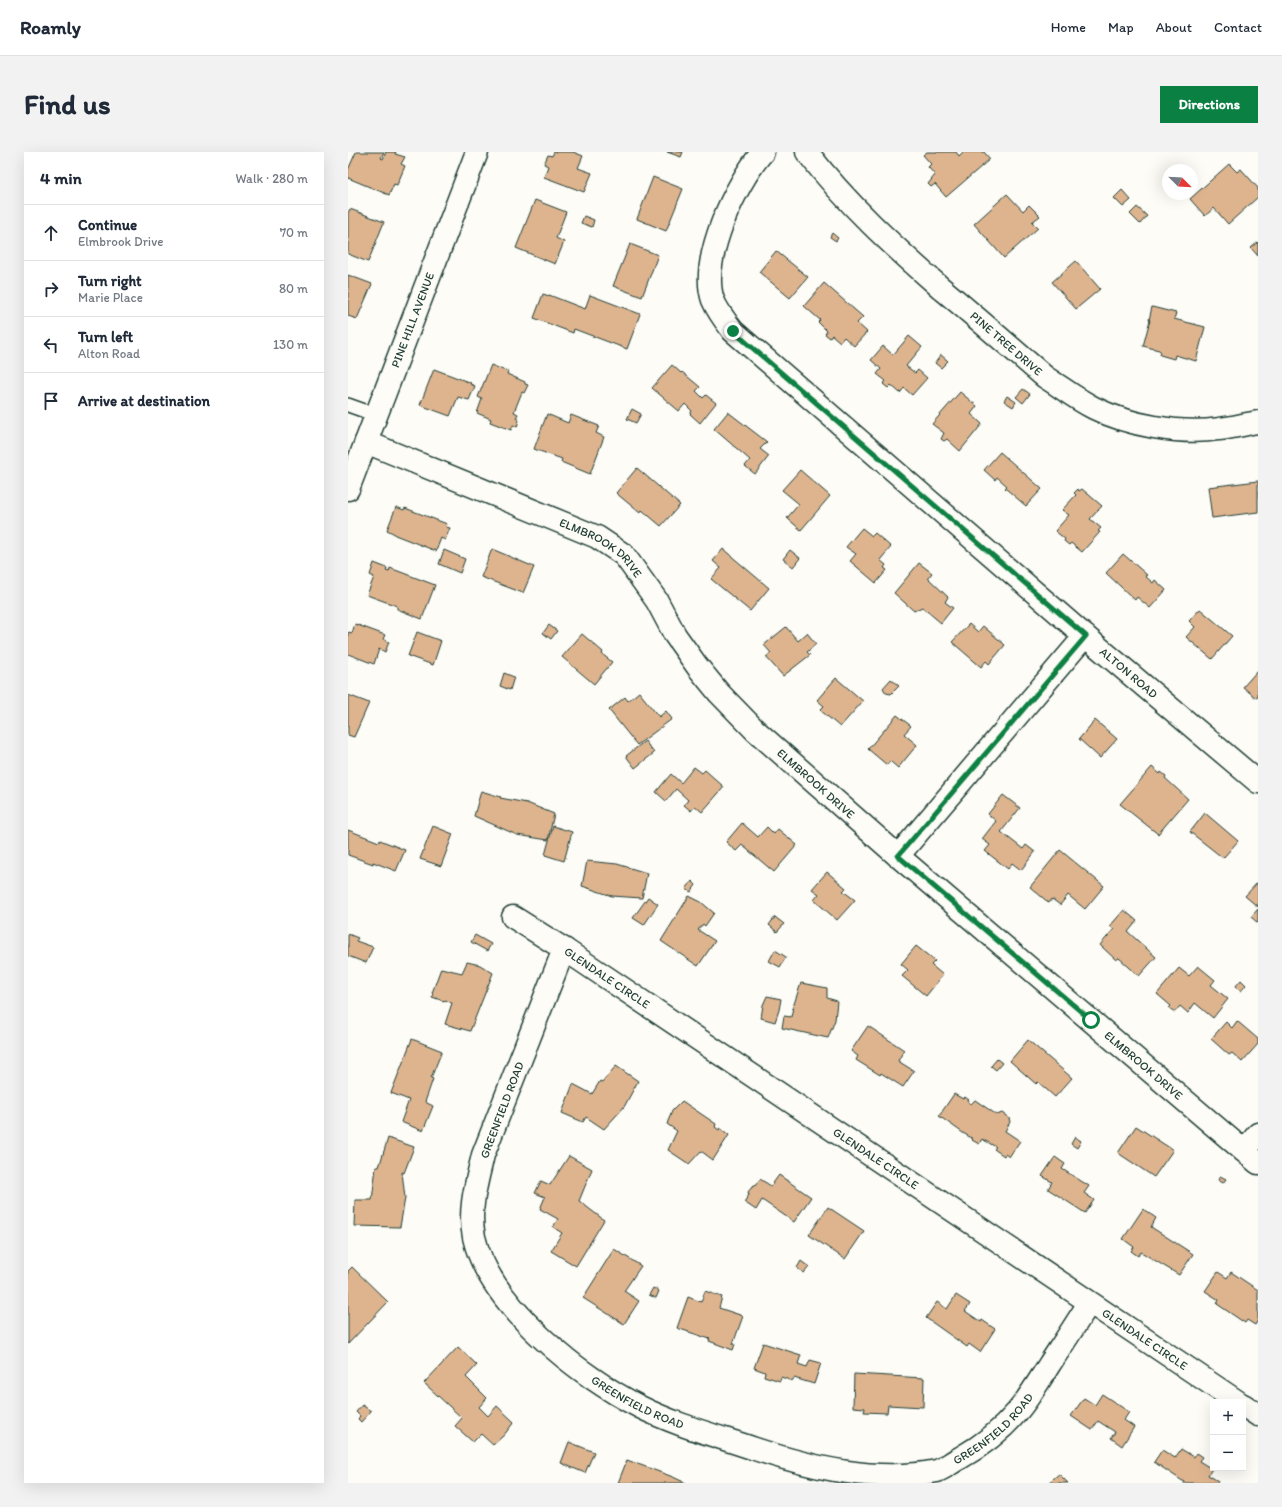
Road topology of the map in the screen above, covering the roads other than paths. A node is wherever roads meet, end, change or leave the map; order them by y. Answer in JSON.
{"nodes":[{"id":1,"x":477,"y":152,"type":"edge"},
{"id":2,"x":763,"y":152,"type":"edge"},
{"id":3,"x":807,"y":152,"type":"edge"},
{"id":4,"x":348,"y":405,"type":"edge"},
{"id":5,"x":376,"y":414,"type":"junction"},
{"id":6,"x":1258,"y":422,"type":"edge"},
{"id":7,"x":366,"y":442,"type":"junction"},
{"id":8,"x":348,"y":489,"type":"edge"},
{"id":9,"x":1086,"y":636,"type":"junction"},
{"id":10,"x":1258,"y":782,"type":"edge"},
{"id":11,"x":898,"y":856,"type":"junction"},
{"id":12,"x":513,"y":917,"type":"dead end"},
{"id":13,"x":564,"y":949,"type":"junction"},
{"id":14,"x":1258,"y":1134,"type":"edge"},
{"id":15,"x":1251,"y":1157,"type":"edge"},
{"id":16,"x":1089,"y":1303,"type":"junction"},
{"id":17,"x":1233,"y":1399,"type":"edge"},
{"id":18,"x":1246,"y":1407,"type":"edge"},
{"id":19,"x":1258,"y":1415,"type":"edge"}],
"edges":[{"from":1,"to":5,"type":"street","name":"PINE HILL AVENUE"},
{"from":2,"to":9,"type":"street","name":"ALTON ROAD"},
{"from":3,"to":6,"type":"street","name":"PINE TREE DRIVE"},
{"from":4,"to":5,"type":"lane"},
{"from":5,"to":7,"type":"street","name":"PINE HILL AVENUE"},
{"from":7,"to":8,"type":"street","name":"PINE HILL AVENUE"},
{"from":7,"to":11,"type":"street","name":"ELMBROOK DRIVE"},
{"from":9,"to":10,"type":"street","name":"ALTON ROAD"},
{"from":9,"to":11,"type":"street"},
{"from":11,"to":15,"type":"street","name":"ELMBROOK DRIVE"},
{"from":12,"to":13,"type":"street","name":"GLENDALE CIRCLE"},
{"from":13,"to":16,"type":"street","name":"GLENDALE CIRCLE"},
{"from":13,"to":16,"type":"street","name":"GREENFIELD ROAD"},
{"from":14,"to":15,"type":"street"},
{"from":16,"to":17,"type":"street","name":"GLENDALE CIRCLE"},
{"from":18,"to":19,"type":"street"}]}
